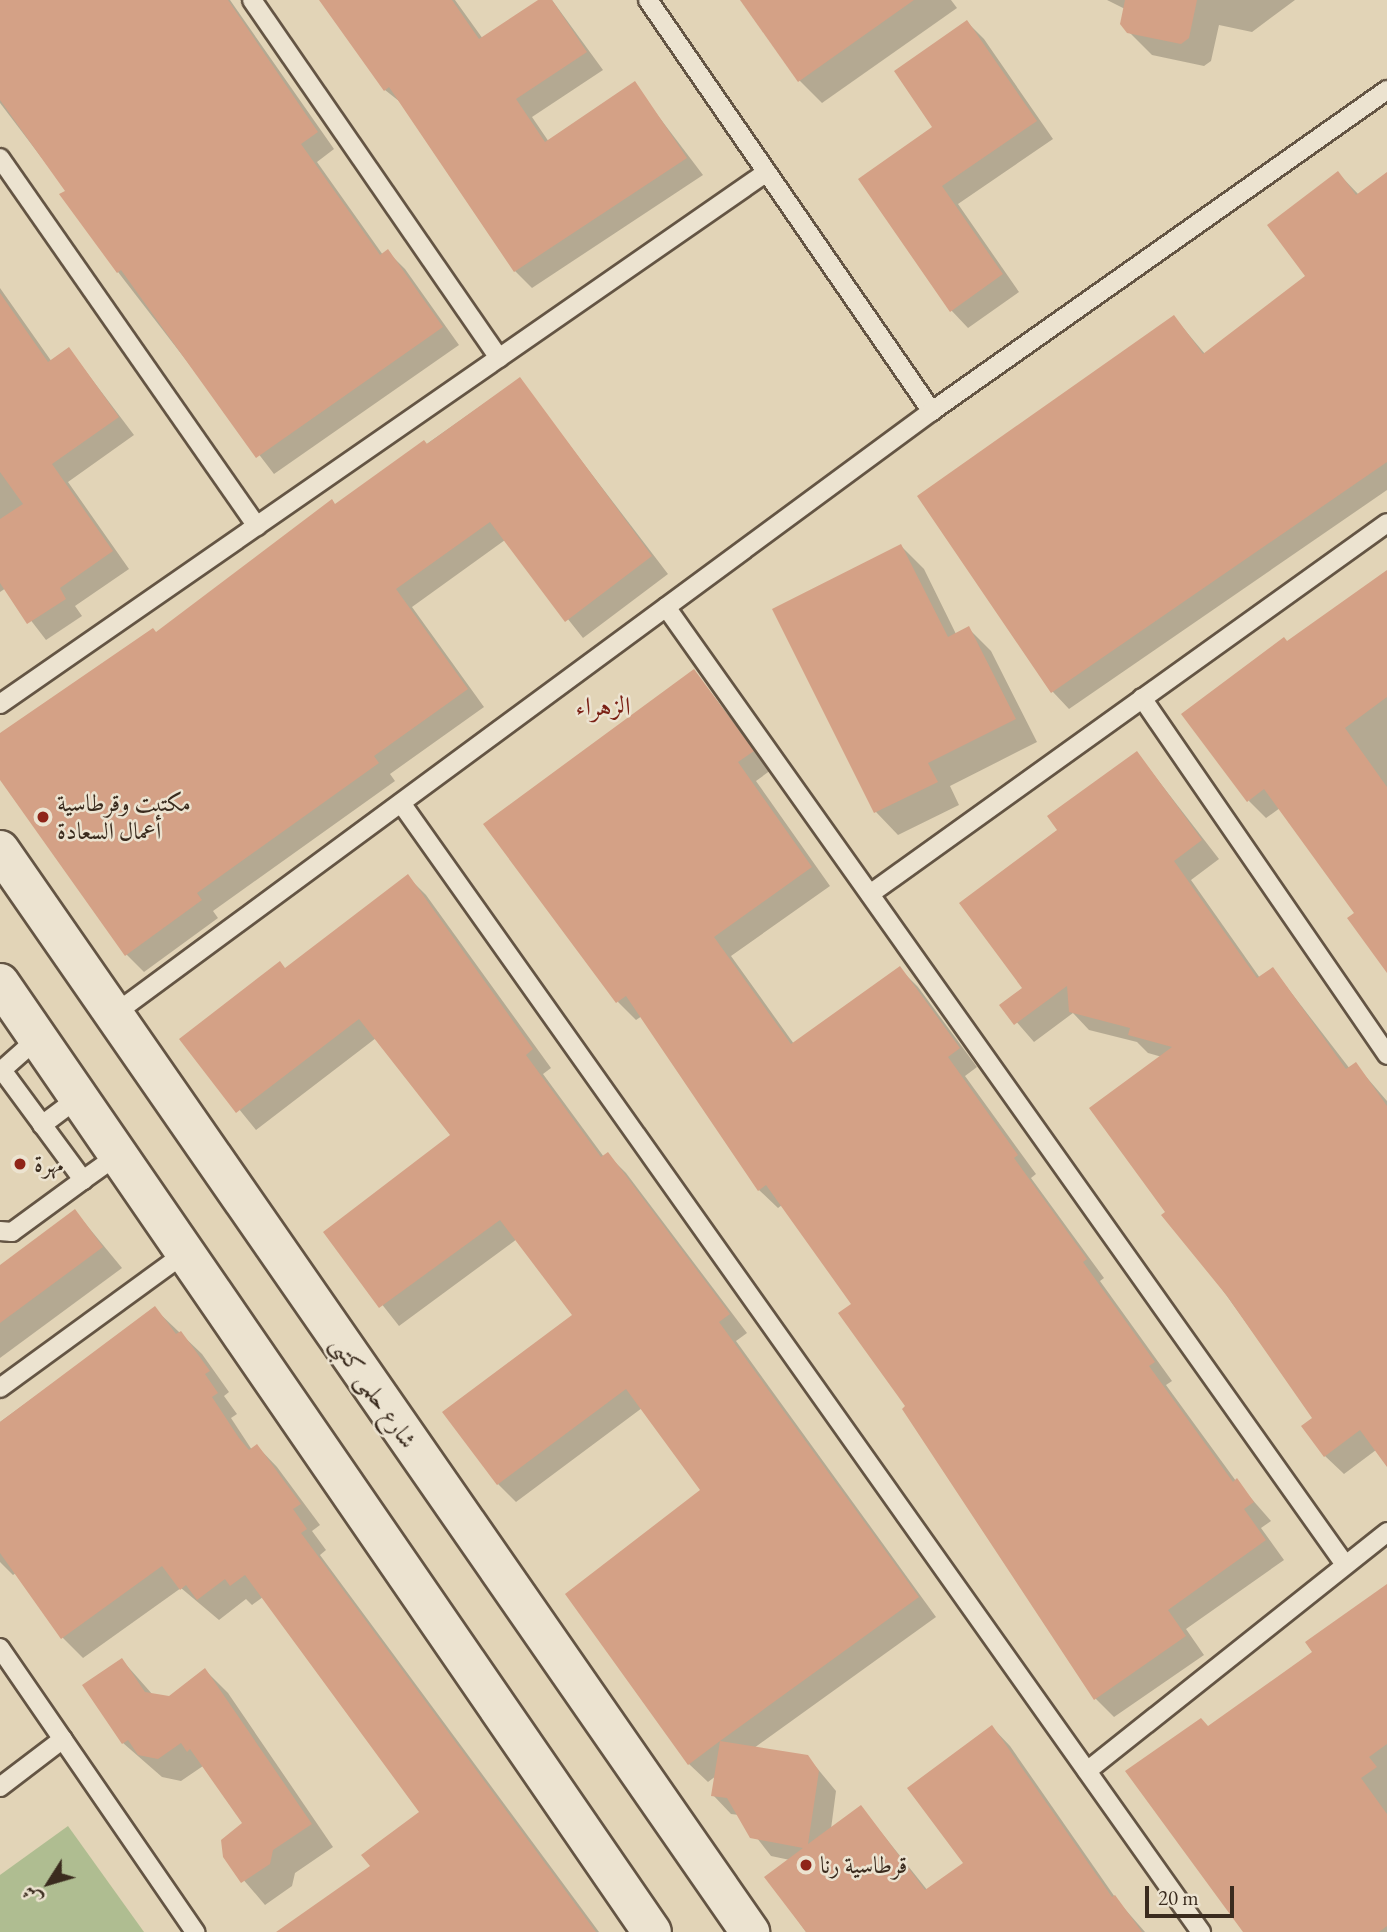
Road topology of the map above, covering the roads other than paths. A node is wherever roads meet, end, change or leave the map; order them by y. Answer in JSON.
{"nodes":[{"id":1,"x":252,"y":0,"type":"edge"},
{"id":2,"x":648,"y":0,"type":"edge"},
{"id":3,"x":1387,"y":90,"type":"edge"},
{"id":4,"x":0,"y":158,"type":"edge"},
{"id":5,"x":767,"y":172,"type":"junction"},
{"id":6,"x":499,"y":358,"type":"junction"},
{"id":7,"x":932,"y":411,"type":"junction"},
{"id":8,"x":1387,"y":523,"type":"edge"},
{"id":9,"x":257,"y":526,"type":"junction"},
{"id":10,"x":666,"y":607,"type":"junction"},
{"id":11,"x":1142,"y":698,"type":"junction"},
{"id":12,"x":0,"y":704,"type":"edge"},
{"id":13,"x":401,"y":803,"type":"junction"},
{"id":14,"x":0,"y":850,"type":"edge"},
{"id":15,"x":870,"y":894,"type":"junction"},
{"id":16,"x":0,"y":984,"type":"edge"},
{"id":17,"x":113,"y":1015,"type":"junction"},
{"id":18,"x":38,"y":1038,"type":"junction"},
{"id":19,"x":1387,"y":1055,"type":"edge"},
{"id":20,"x":15,"y":1087,"type":"junction"},
{"id":21,"x":0,"y":1098,"type":"edge"},
{"id":22,"x":78,"y":1098,"type":"junction"},
{"id":23,"x":43,"y":1125,"type":"junction"},
{"id":24,"x":118,"y":1154,"type":"junction"},
{"id":25,"x":83,"y":1180,"type":"junction"},
{"id":26,"x":0,"y":1231,"type":"edge"},
{"id":27,"x":185,"y":1253,"type":"junction"},
{"id":28,"x":0,"y":1388,"type":"edge"},
{"id":29,"x":1387,"y":1532,"type":"edge"},
{"id":30,"x":1344,"y":1563,"type":"junction"},
{"id":31,"x":0,"y":1648,"type":"edge"},
{"id":32,"x":63,"y":1739,"type":"junction"},
{"id":33,"x":1087,"y":1771,"type":"junction"},
{"id":34,"x":0,"y":1787,"type":"edge"},
{"id":35,"x":195,"y":1932,"type":"edge"},
{"id":36,"x":652,"y":1932,"type":"edge"},
{"id":37,"x":750,"y":1932,"type":"edge"},
{"id":38,"x":1201,"y":1932,"type":"edge"}],
"edges":[{"from":1,"to":6,"type":"lane"},
{"from":2,"to":5,"type":"lane"},
{"from":3,"to":7,"type":"lane"},
{"from":4,"to":9,"type":"lane"},
{"from":5,"to":6,"type":"lane"},
{"from":5,"to":7,"type":"lane"},
{"from":6,"to":9,"type":"lane"},
{"from":7,"to":10,"type":"lane"},
{"from":8,"to":11,"type":"lane"},
{"from":9,"to":12,"type":"lane"},
{"from":10,"to":13,"type":"lane"},
{"from":10,"to":15,"type":"lane"},
{"from":11,"to":15,"type":"lane"},
{"from":11,"to":19,"type":"lane"},
{"from":13,"to":17,"type":"lane"},
{"from":13,"to":33,"type":"lane"},
{"from":14,"to":17,"type":"street","name":"شارع حلمى كتبى"},
{"from":15,"to":30,"type":"lane"},
{"from":16,"to":18,"type":"street"},
{"from":17,"to":37,"type":"street","name":"شارع حلمى كتبى"},
{"from":18,"to":20,"type":"lane"},
{"from":18,"to":22,"type":"street"},
{"from":20,"to":21,"type":"lane"},
{"from":20,"to":23,"type":"lane"},
{"from":22,"to":23,"type":"lane"},
{"from":22,"to":24,"type":"street"},
{"from":23,"to":25,"type":"lane"},
{"from":24,"to":25,"type":"lane"},
{"from":24,"to":27,"type":"street"},
{"from":25,"to":26,"type":"lane"},
{"from":27,"to":28,"type":"lane"},
{"from":27,"to":36,"type":"street"},
{"from":29,"to":30,"type":"lane"},
{"from":30,"to":33,"type":"lane"},
{"from":31,"to":32,"type":"lane"},
{"from":32,"to":34,"type":"lane"},
{"from":32,"to":35,"type":"lane"},
{"from":33,"to":38,"type":"lane"}]}
